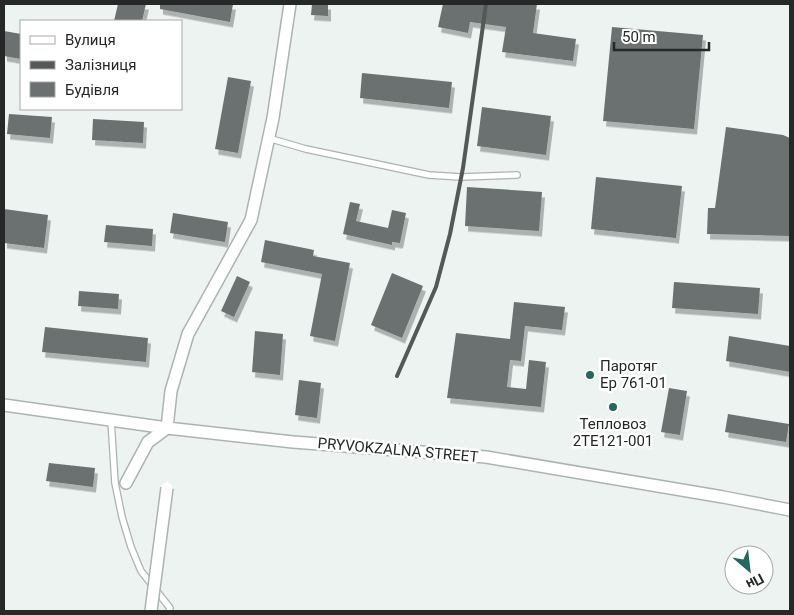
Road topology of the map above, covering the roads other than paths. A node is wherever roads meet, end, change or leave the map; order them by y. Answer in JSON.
{"nodes":[{"id":1,"x":290,"y":4,"type":"edge"},
{"id":2,"x":268,"y":138,"type":"junction"},
{"id":3,"x":517,"y":175,"type":"dead end"},
{"id":4,"x":4,"y":405,"type":"edge"},
{"id":5,"x":111,"y":420,"type":"junction"},
{"id":6,"x":167,"y":428,"type":"junction"},
{"id":7,"x":126,"y":483,"type":"dead end"},
{"id":8,"x":166,"y":488,"type":"dead end"},
{"id":9,"x":790,"y":510,"type":"edge"},
{"id":10,"x":151,"y":611,"type":"edge"},
{"id":11,"x":169,"y":611,"type":"edge"}],
"edges":[{"from":1,"to":2,"type":"street"},
{"from":2,"to":3,"type":"lane"},
{"from":2,"to":6,"type":"street"},
{"from":4,"to":5,"type":"street","name":"PRYVOKZALNA STREET"},
{"from":5,"to":6,"type":"street","name":"PRYVOKZALNA STREET"},
{"from":5,"to":11,"type":"lane"},
{"from":6,"to":7,"type":"street"},
{"from":6,"to":9,"type":"street","name":"PRYVOKZALNA STREET"},
{"from":8,"to":10,"type":"street","bridge":true}]}
